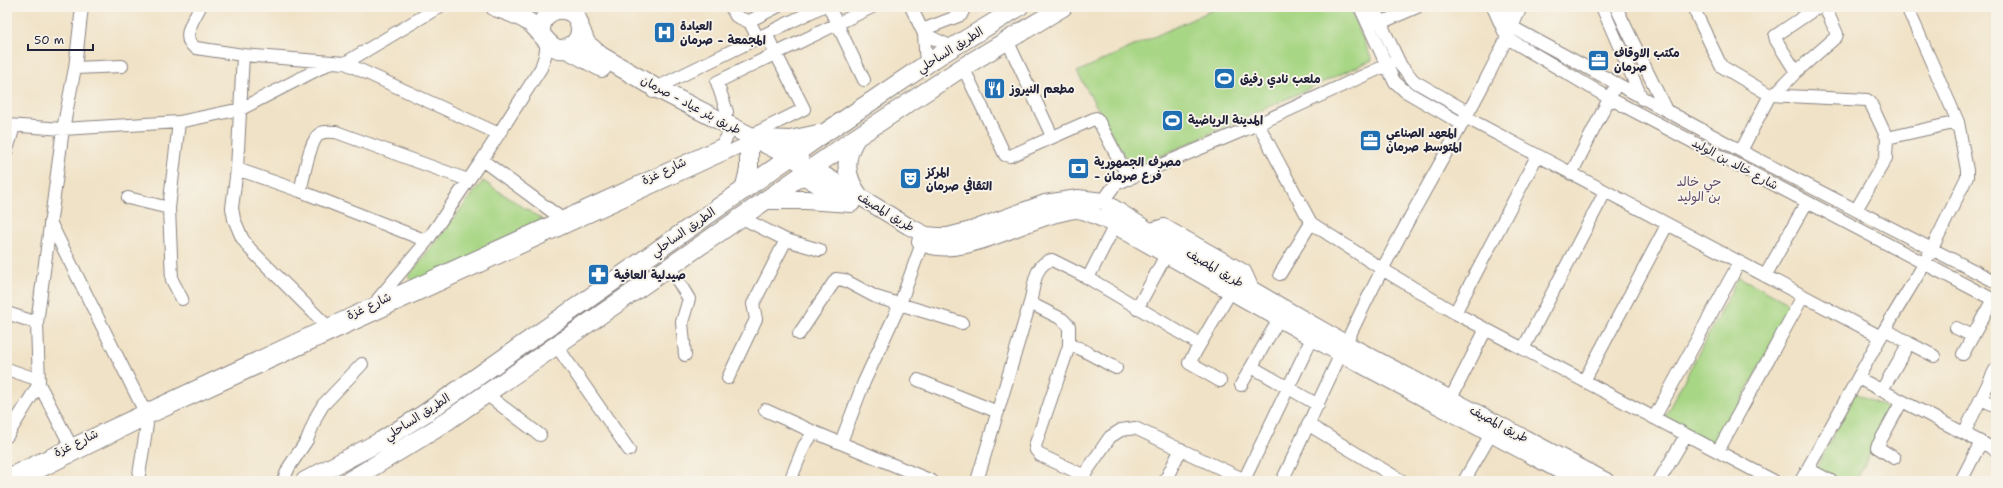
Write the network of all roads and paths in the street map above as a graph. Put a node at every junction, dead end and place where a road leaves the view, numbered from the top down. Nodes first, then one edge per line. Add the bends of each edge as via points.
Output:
1 (82, 7) edge
2 (200, 7) edge
3 (439, 7) edge
4 (495, 7) edge
5 (513, 7) edge
6 (731, 7) edge
7 (777, 7) edge
8 (821, 7) edge
9 (830, 7) edge
10 (872, 7) edge
11 (911, 7) edge
12 (961, 7) edge
13 (1019, 7) edge
14 (1063, 7) edge
15 (1360, 7) edge
16 (1373, 7) edge
17 (1417, 7) edge
18 (1493, 7) edge
19 (1503, 7) edge
20 (1521, 7) edge
21 (1602, 7) edge
22 (1616, 7) edge
23 (1692, 7) edge
24 (1818, 7) edge
25 (1824, 7) edge
26 (1907, 7) edge
27 (556, 10) edge
28 (580, 20) edge
29 (749, 22) junction
30 (1380, 23) junction
31 (838, 24) junction
32 (923, 32) junction
33 (1509, 33) junction
34 (762, 36) junction
35 (1007, 40) junction
36 (554, 43) junction
37 (952, 47) junction
38 (776, 54) junction
39 (243, 55) junction
40 (1398, 60) junction
41 (332, 62) junction
42 (345, 63) junction
43 (926, 64) junction
44 (1387, 65) junction
45 (122, 66) dead end
46 (962, 67) junction
47 (75, 68) junction
48 (1796, 72) junction
49 (1649, 76) junction
50 (864, 80) dead end
51 (1636, 82) junction
52 (1617, 85) junction
53 (654, 92) junction
54 (1772, 95) junction
55 (1609, 98) junction
56 (1642, 99) junction
57 (241, 109) junction
58 (1666, 110) junction
59 (727, 112) dead end
60 (1465, 118) junction
61 (179, 122) junction
62 (1958, 122) junction
63 (1258, 124) junction
64 (11, 126) edge
65 (63, 129) junction
66 (826, 132) junction
67 (499, 134) junction
68 (728, 134) junction
69 (1052, 136) junction
70 (857, 137) junction
71 (1887, 138) junction
72 (748, 142) junction
73 (7, 150) edge
74 (1741, 151) junction
75 (1537, 156) junction
76 (482, 160) junction
77 (787, 160) junction
78 (237, 170) junction
79 (807, 172) junction
80 (1571, 174) junction
81 (1129, 179) junction
82 (468, 180) junction
83 (744, 190) junction
84 (300, 191) junction
85 (1605, 192) junction
86 (128, 198) dead end
87 (765, 200) junction
88 (855, 200) junction
89 (1103, 201) junction
90 (1807, 202) junction
91 (170, 208) junction
92 (1856, 210) junction
93 (740, 217) junction
94 (561, 218) junction
95 (50, 222) junction
96 (1311, 223) junction
97 (1114, 225) junction
98 (1667, 225) junction
99 (786, 240) junction
100 (427, 241) junction
101 (922, 243) junction
102 (1931, 249) junction
103 (820, 250) dead end
104 (1166, 255) junction
105 (1739, 263) junction
106 (1924, 263) junction
107 (669, 266) junction
108 (1382, 269) junction
109 (1280, 274) dead end
110 (1765, 276) junction
111 (1088, 278) junction
112 (1996, 282) edge
113 (1231, 292) junction
114 (1803, 296) junction
115 (182, 298) dead end
116 (1994, 300) edge
117 (375, 303) junction
118 (1030, 303) junction
119 (900, 304) junction
120 (1137, 309) junction
121 (7, 313) edge
122 (1455, 313) junction
123 (374, 315) junction
124 (1279, 319) junction
125 (37, 322) junction
126 (962, 323) dead end
127 (327, 326) junction
128 (1956, 328) dead end
129 (1486, 329) junction
130 (1883, 333) junction
131 (799, 334) dead end
132 (1973, 336) junction
133 (1312, 338) junction
134 (1909, 343) junction
135 (1199, 344) junction
136 (556, 345) junction
137 (1069, 346) junction
138 (1343, 348) junction
139 (1523, 349) junction
140 (1963, 354) dead end
141 (685, 355) dead end
142 (1934, 356) dead end
143 (362, 364) dead end
144 (1252, 367) junction
145 (1116, 368) dead end
146 (7, 369) edge
147 (1995, 370) dead end
148 (728, 378) dead end
149 (1858, 378) junction
150 (918, 380) dead end
151 (1220, 381) dead end
152 (1584, 381) junction
153 (39, 382) junction
154 (1241, 385) dead end
155 (1289, 388) junction
156 (1882, 390) junction
157 (486, 394) junction
158 (1451, 398) junction
159 (1981, 399) junction
160 (1902, 401) junction
161 (1318, 405) junction
162 (1996, 406) edge
163 (765, 410) dead end
164 (998, 412) junction
165 (146, 414) junction
166 (1654, 418) junction
167 (1308, 425) junction
168 (814, 432) junction
169 (1964, 433) junction
170 (1491, 434) junction
171 (540, 435) dead end
172 (1686, 435) junction
173 (7, 436) edge
174 (841, 442) junction
175 (1981, 442) junction
176 (71, 446) junction
177 (1181, 449) junction
178 (629, 450) dead end
179 (1996, 450) edge
180 (1718, 451) junction
181 (1894, 458) dead end
182 (1808, 469) junction
183 (7, 475) edge
184 (1081, 478) edge
185 (1246, 480) edge
186 (21, 481) edge
187 (138, 481) edge
188 (283, 481) edge
189 (305, 481) edge
190 (349, 481) edge
191 (790, 481) edge
192 (932, 481) edge
193 (977, 481) edge
194 (1165, 481) edge
195 (1282, 481) edge
196 (1402, 481) edge
197 (1464, 481) edge
198 (1579, 481) edge
199 (1606, 481) edge
200 (1659, 481) edge
201 (1774, 481) edge
202 (1801, 481) edge
203 (1831, 481) edge
204 (1961, 481) edge

1 - 47 street
2 - 39 street via 188,32 192,46
3 - 42 street
4 - 36 highway, طريق بئر عياد - صرمان via 528,21
5 - 27 highway via 531,14
6 - 29 street via 736,16
7 - 29 street
8 - 34 street
9 - 31 street
10 - 31 street
11 - 32 street
12 - 32 street via 961,15
13 - 37 highway, الطريق الساحلي
14 - 35 highway, الطريق الساحلي
15 - 44 street
16 - 30 street
17 - 30 street
18 - 33 street
19 - 33 street
20 - 33 street
21 - 51 street
22 - 49 street
23 - 54 street via 1721,66
24 - 48 street via 1775,36
25 - 48 street via 1837,34 1836,37
26 - 62 street
27 - 28 highway via 572,13
27 - 36 highway via 542,22
28 - 36 highway via 577,40
28 - 53 highway, طريق بئر عياد - صرمان via 586,43 595,53
29 - 34 street
30 - 40 street
31 - 38 street
31 - 50 street
32 - 37 street
32 - 43 street
33 - 52 street, شارع خالد بن الوليد
33 - 55 street, شارع خالد بن الوليد
33 - 60 street
34 - 38 street
34 - 53 street
35 - 46 highway, الطريق الساحلي
35 - 69 street
36 - 53 highway, طريق بئر عياد - صرمان
36 - 67 street
37 - 43 highway, الطريق الساحلي
38 - 59 street via 717,82
38 - 72 street, شارع غزة via 804,108
39 - 41 street
39 - 57 street
40 - 44 street
40 - 60 street via 1414,81
41 - 42 street
41 - 57 street
42 - 67 street
43 - 66 highway, الطريق الساحلي
44 - 60 street via 1394,81 1405,91
44 - 63 street
45 - 47 street
46 - 69 street via 1005,155 1010,156
46 - 70 highway, الطريق الساحلي
47 - 65 street
48 - 54 street
49 - 51 street
49 - 58 street
51 - 56 street
52 - 55 street
52 - 56 street, شارع خالد بن الوليد
53 - 68 highway, طريق بئر عياد - صرمان
53 - 72 highway, طريق بئر عياد - صرمان
54 - 71 street via 1868,101
54 - 74 street
55 - 80 street
55 - 90 street, شارع خالد بن الوليد
56 - 58 street, شارع خالد بن الوليد
57 - 61 street
57 - 78 street
58 - 74 street, شارع خالد بن الوليد
60 - 75 street
60 - 108 street
61 - 65 street
61 - 91 street
62 - 71 street
62 - 102 street via 1967,173
63 - 81 street
63 - 96 street
64 - 65 street
64 - 73 street
65 - 95 street
66 - 72 highway via 790,140
66 - 77 highway, الطريق الساحلي
67 - 76 street
68 - 72 highway, طريق بئر عياد - صرمان
68 - 94 street, شارع غزة via 723,144
69 - 81 street via 1097,119
70 - 79 highway, الطريق الساحلي
70 - 88 highway via 850,148 847,167
71 - 92 street via 1886,161
72 - 77 highway, طريق بئر عياد - صرمان
72 - 83 highway via 749,170
72 - 123 street, شارع غزة
74 - 92 street, شارع خالد بن الوليد
75 - 80 street
75 - 122 street
76 - 82 street
76 - 94 street
77 - 79 highway, طريق بئر عياد - صرمان
77 - 83 highway, الطريق الساحلي
78 - 84 street
78 - 127 street via 232,208 242,238 258,258
79 - 87 highway, الطريق الساحلي
79 - 88 main road, طريق المصيف
80 - 85 street
81 - 89 street via 1114,186
82 - 84 street via 336,132 325,132 320,133 313,142
82 - 100 street
83 - 189 highway, الطريق الساحلي via 424,414 381,441
84 - 100 street
85 - 98 street
85 - 139 street
86 - 91 street
87 - 88 highway
87 - 93 highway, الطريق الساحلي
88 - 89 main road, طريق المصيف via 926,234 938,236 971,230 1045,203 1078,198
88 - 101 main road, طريق المصيف
89 - 138 main road, طريق المصيف via 1254,291
90 - 106 street, شارع خالد بن الوليد
90 - 110 street
91 - 115 street via 172,280
92 - 102 street, شارع خالد بن الوليد
93 - 99 street
93 - 107 highway, الطريق الساحلي
94 - 117 street, شارع غزة
95 - 125 street
95 - 165 street
96 - 108 street
96 - 109 street
97 - 101 main road, طريق المصيف via 1076,210 1050,215 975,242 943,248
97 - 104 main road, طريق المصيف
97 - 111 street
98 - 105 street
98 - 152 street
99 - 103 street
99 - 148 street via 753,304 756,319
100 - 117 street
101 - 119 street
102 - 106 street
102 - 112 street, شارع خالد بن الوليد
104 - 113 main road, طريق المصيف
104 - 120 street
105 - 110 street
105 - 166 street
106 - 116 street, شارع خالد بن الوليد
106 - 130 street
107 - 136 highway, الطريق الساحلي
107 - 141 street via 689,299 682,322
108 - 122 street
108 - 138 street
110 - 114 street
111 - 118 street via 1052,260 1047,261 1037,274
111 - 120 street
113 - 124 main road, طريق المصيف
113 - 135 street
114 - 130 street
114 - 180 street
116 - 132 street
117 - 123 street
117 - 127 street, شارع غزة
118 - 137 street via 1067,323
118 - 164 street
119 - 126 street
119 - 131 street via 876,297 844,280 836,279
119 - 174 street via 864,382
120 - 135 street
121 - 125 street
122 - 129 street
123 - 165 street, شارع غزة
124 - 133 main road, طريق المصيف
124 - 144 street
125 - 153 street
127 - 165 street, شارع غزة
128 - 132 street
129 - 139 street
129 - 158 street
130 - 134 street
130 - 149 street
132 - 140 street
133 - 138 main road, طريق المصيف
133 - 155 street
134 - 142 street
134 - 156 street
135 - 151 street via 1189,363
136 - 157 highway, الطريق الساحلي
136 - 178 street
137 - 145 street via 1079,348
137 - 184 street via 1036,450 1040,455
138 - 158 main road, طريق المصيف
138 - 161 street
138 - 170 main road, طريق المصيف
139 - 152 street
143 - 188 street via 323,405 307,440
144 - 154 street
144 - 155 street
146 - 153 street
147 - 159 street
149 - 156 street
149 - 182 street
150 - 164 street
152 - 166 street
153 - 173 street
153 - 176 street
155 - 161 street
155 - 185 street
156 - 160 street
157 - 171 street
157 - 190 highway, الطريق الساحلي via 434,430
158 - 199 main road, طريق المصيف
159 - 162 street
159 - 169 street
160 - 169 street
160 - 181 street via 1877,447
161 - 167 street
163 - 168 street
164 - 193 street
165 - 176 street, شارع غزة
165 - 186 street, شارع غزة
165 - 187 street
166 - 172 street
167 - 195 street
167 - 196 street
168 - 174 street
168 - 191 street via 804,446
169 - 175 street
170 - 197 street
170 - 198 main road, طريق المصيف
172 - 180 street
172 - 200 street
174 - 192 street
175 - 179 street
175 - 204 street
176 - 183 street, شارع غزة
177 - 184 street via 1142,430 1121,430 1110,437
177 - 185 street
177 - 194 street
180 - 201 street
182 - 202 street
182 - 203 street

